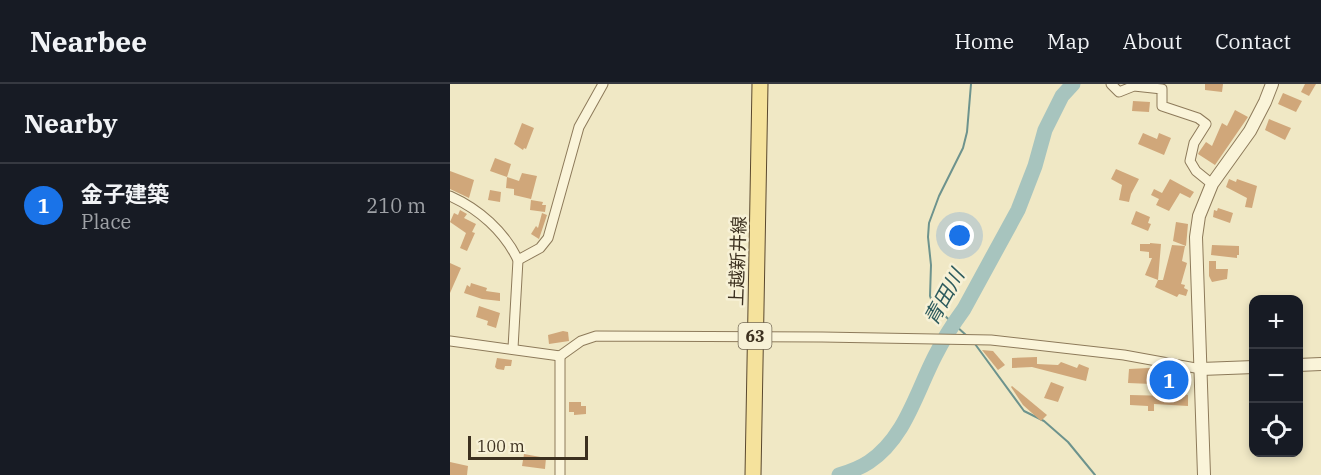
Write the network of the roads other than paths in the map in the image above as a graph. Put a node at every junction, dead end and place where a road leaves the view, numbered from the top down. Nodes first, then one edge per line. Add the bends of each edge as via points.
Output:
1 (603, 84) edge
2 (760, 84) edge
3 (770, 84) edge
4 (1111, 84) edge
5 (1272, 84) edge
6 (1212, 184) junction
7 (450, 196) edge
8 (518, 260) junction
9 (760, 337) junction
10 (450, 341) edge
11 (513, 348) junction
12 (560, 357) junction
13 (1321, 364) edge
14 (1303, 365) edge
15 (1249, 367) edge
16 (1201, 369) junction
17 (757, 473) edge
18 (560, 475) edge
19 (1204, 475) edge

1 - 8 street via 574,141 548,238 540,248
2 - 9 main road, 上越新井線 / 63
3 - 9 main road, 上越新井線 / 63
4 - 6 street via 1119,92 1134,86 1162,89 1162,106 1206,124 1194,143 1190,161
5 - 6 street via 1250,131
6 - 16 street via 1199,216 1197,237
7 - 8 street via 491,223
8 - 11 street
9 - 12 street via 596,336 581,341
9 - 16 street via 991,340
9 - 17 main road, 上越新井線 / 63
10 - 11 street
11 - 12 street
12 - 18 street
13 - 14 street
15 - 16 street
16 - 19 street

